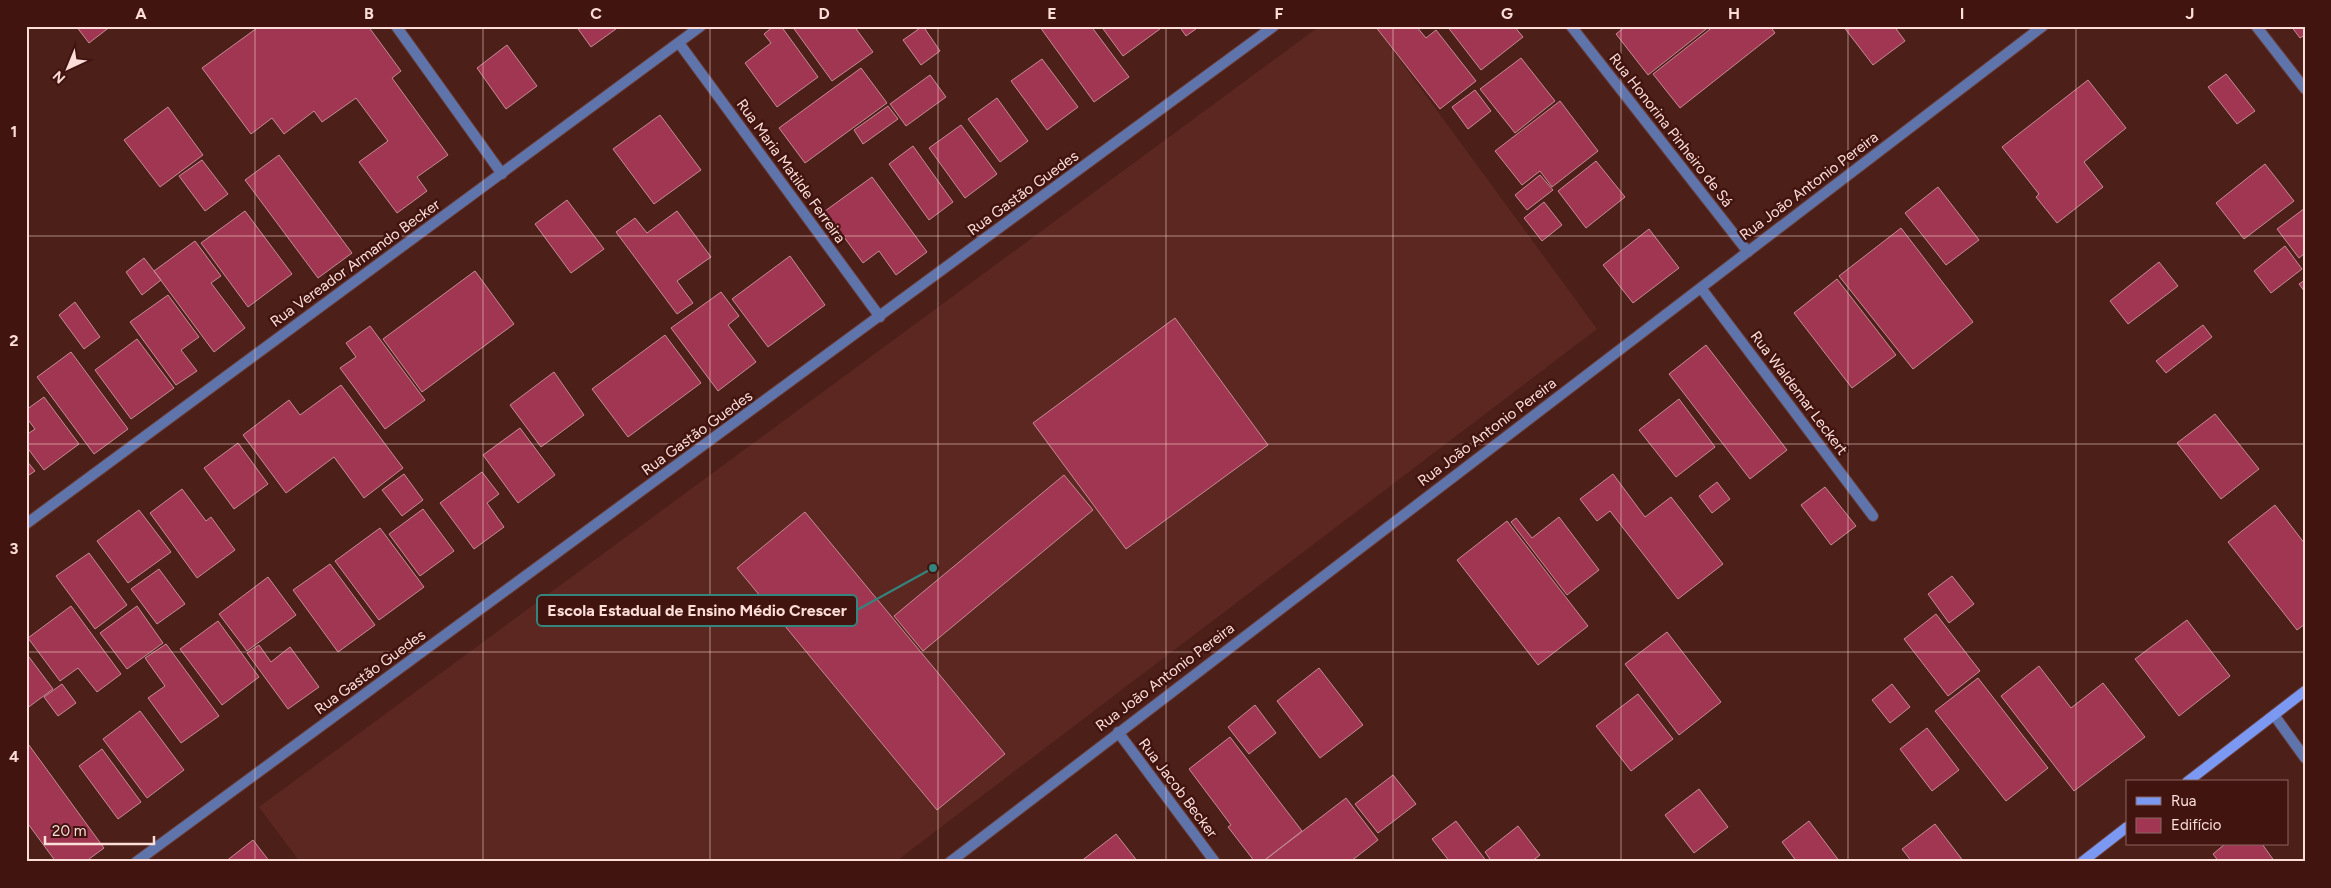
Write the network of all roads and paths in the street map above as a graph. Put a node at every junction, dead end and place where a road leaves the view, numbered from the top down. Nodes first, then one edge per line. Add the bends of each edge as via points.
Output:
1 (396, 26) edge
2 (701, 26) edge
3 (1274, 26) edge
4 (1571, 26) edge
5 (2043, 26) edge
6 (2256, 26) edge
7 (679, 43) junction
8 (2305, 89) edge
9 (502, 174) junction
10 (1748, 252) junction
11 (1701, 288) junction
12 (880, 317) junction
13 (1873, 516) dead end
14 (26, 524) edge
15 (2305, 691) edge
16 (2274, 715) junction
17 (1118, 732) junction
18 (2305, 758) edge
19 (2190, 780) edge
20 (2126, 828) edge
21 (137, 862) edge
22 (950, 862) edge
23 (1215, 862) edge
24 (2082, 862) edge

1 - 9 street
2 - 7 street, Rua Vereador Armando Becker
3 - 12 street, Rua Gastão Guedes
4 - 10 street, Rua Honorina Pinheiro de Sá
5 - 10 street, Rua João Antonio Pereira
6 - 8 street
7 - 9 street, Rua Vereador Armando Becker
7 - 12 street, Rua Maria Matilde Ferreira
9 - 14 street, Rua Vereador Armando Becker
10 - 11 street, Rua João Antonio Pereira
11 - 13 street, Rua Waldemar Leckert
11 - 17 street, Rua João Antonio Pereira
12 - 21 street, Rua Gastão Guedes
15 - 16 street
16 - 18 street
16 - 19 street
17 - 22 street, Rua João Antonio Pereira
17 - 23 street, Rua Jacob Becker
20 - 24 street

